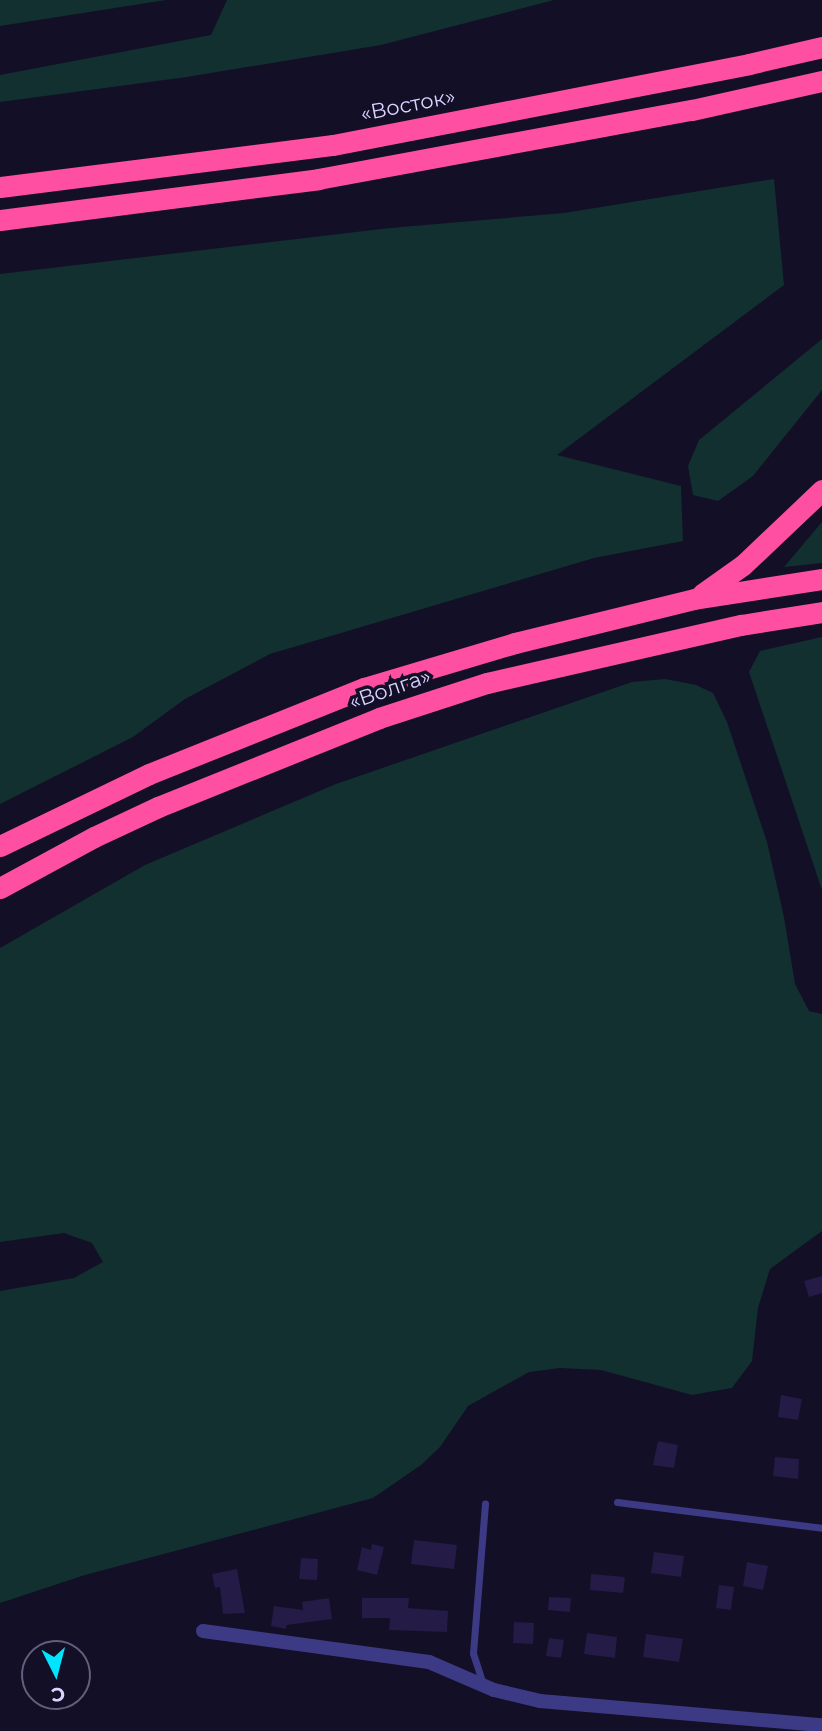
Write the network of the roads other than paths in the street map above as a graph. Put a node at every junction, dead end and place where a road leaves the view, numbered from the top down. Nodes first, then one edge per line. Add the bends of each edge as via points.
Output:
1 (822, 47) edge
2 (822, 81) edge
3 (0, 187) edge
4 (0, 220) edge
5 (822, 490) edge
6 (822, 579) edge
7 (694, 599) junction
8 (822, 612) edge
9 (0, 846) edge
10 (0, 888) edge
11 (485, 1503) dead end
12 (617, 1503) dead end
13 (822, 1528) edge
14 (202, 1631) dead end
15 (494, 1690) junction
16 (822, 1725) edge

1 - 3 highway, «Восток» via 333,145
2 - 4 highway via 692,110 318,179
5 - 7 highway via 743,565
6 - 7 highway, «Волга»
7 - 9 highway, «Волга» via 364,688 149,774
8 - 10 highway, «Волга» via 741,625 499,680 379,718 158,807
11 - 15 lane via 473,1653 480,1680
12 - 13 lane
14 - 15 street via 429,1662
15 - 16 street via 540,1701

